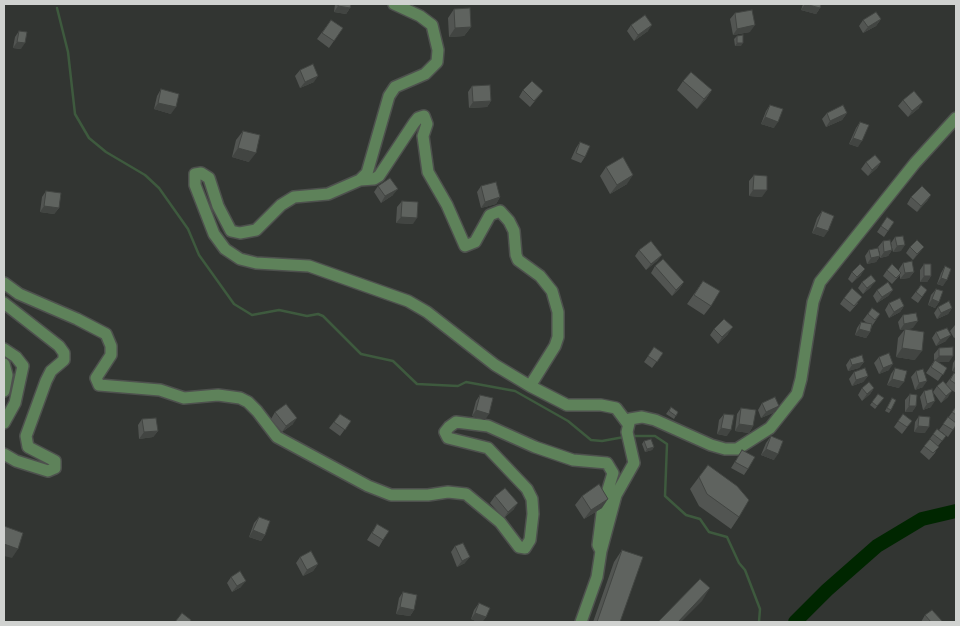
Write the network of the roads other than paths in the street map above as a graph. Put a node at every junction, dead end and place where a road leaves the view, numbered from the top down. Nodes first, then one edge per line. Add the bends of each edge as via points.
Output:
1 (394, 4) edge
2 (956, 118) edge
3 (360, 180) junction
4 (4, 284) edge
5 (4, 303) edge
6 (4, 349) edge
7 (4, 364) edge
8 (530, 386) junction
9 (4, 391) edge
10 (4, 423) edge
11 (628, 432) junction
12 (4, 454) edge
13 (601, 551) junction
14 (581, 622) edge

1 - 3 street via 432,25 438,50 437,62 425,74 395,87 389,96 368,173
2 - 11 street via 915,163 820,282 813,302 797,394 770,428 737,449 712,445 642,417 630,419
3 - 8 street via 379,176 418,118 426,119 428,124 424,136 428,172 465,246 475,242 490,215 500,211 514,232 518,260 540,276 552,291 558,312 558,337
3 - 8 street via 328,194 294,197 256,230 240,233 231,231 209,178 201,173 195,174 194,178 214,234 225,249 240,259 310,266 408,301 495,365
4 - 13 street via 106,334 111,355 96,378 98,385 160,390 184,398 218,395 240,398 257,411 277,437 368,486 390,495 466,494 500,522 519,547 525,548 530,540 533,514 532,499 527,489 488,448 448,438 445,432 449,427 456,422 488,426 573,460 607,463 613,472 603,506 598,546
5 - 12 street via 59,346 64,360 51,371 46,381 26,436 28,447 56,461 56,468 48,470
6 - 10 street via 23,366 15,403
7 - 9 street via 7,375
8 - 11 street via 567,405 616,408
11 - 13 street via 634,463 616,495
13 - 14 street via 597,577

